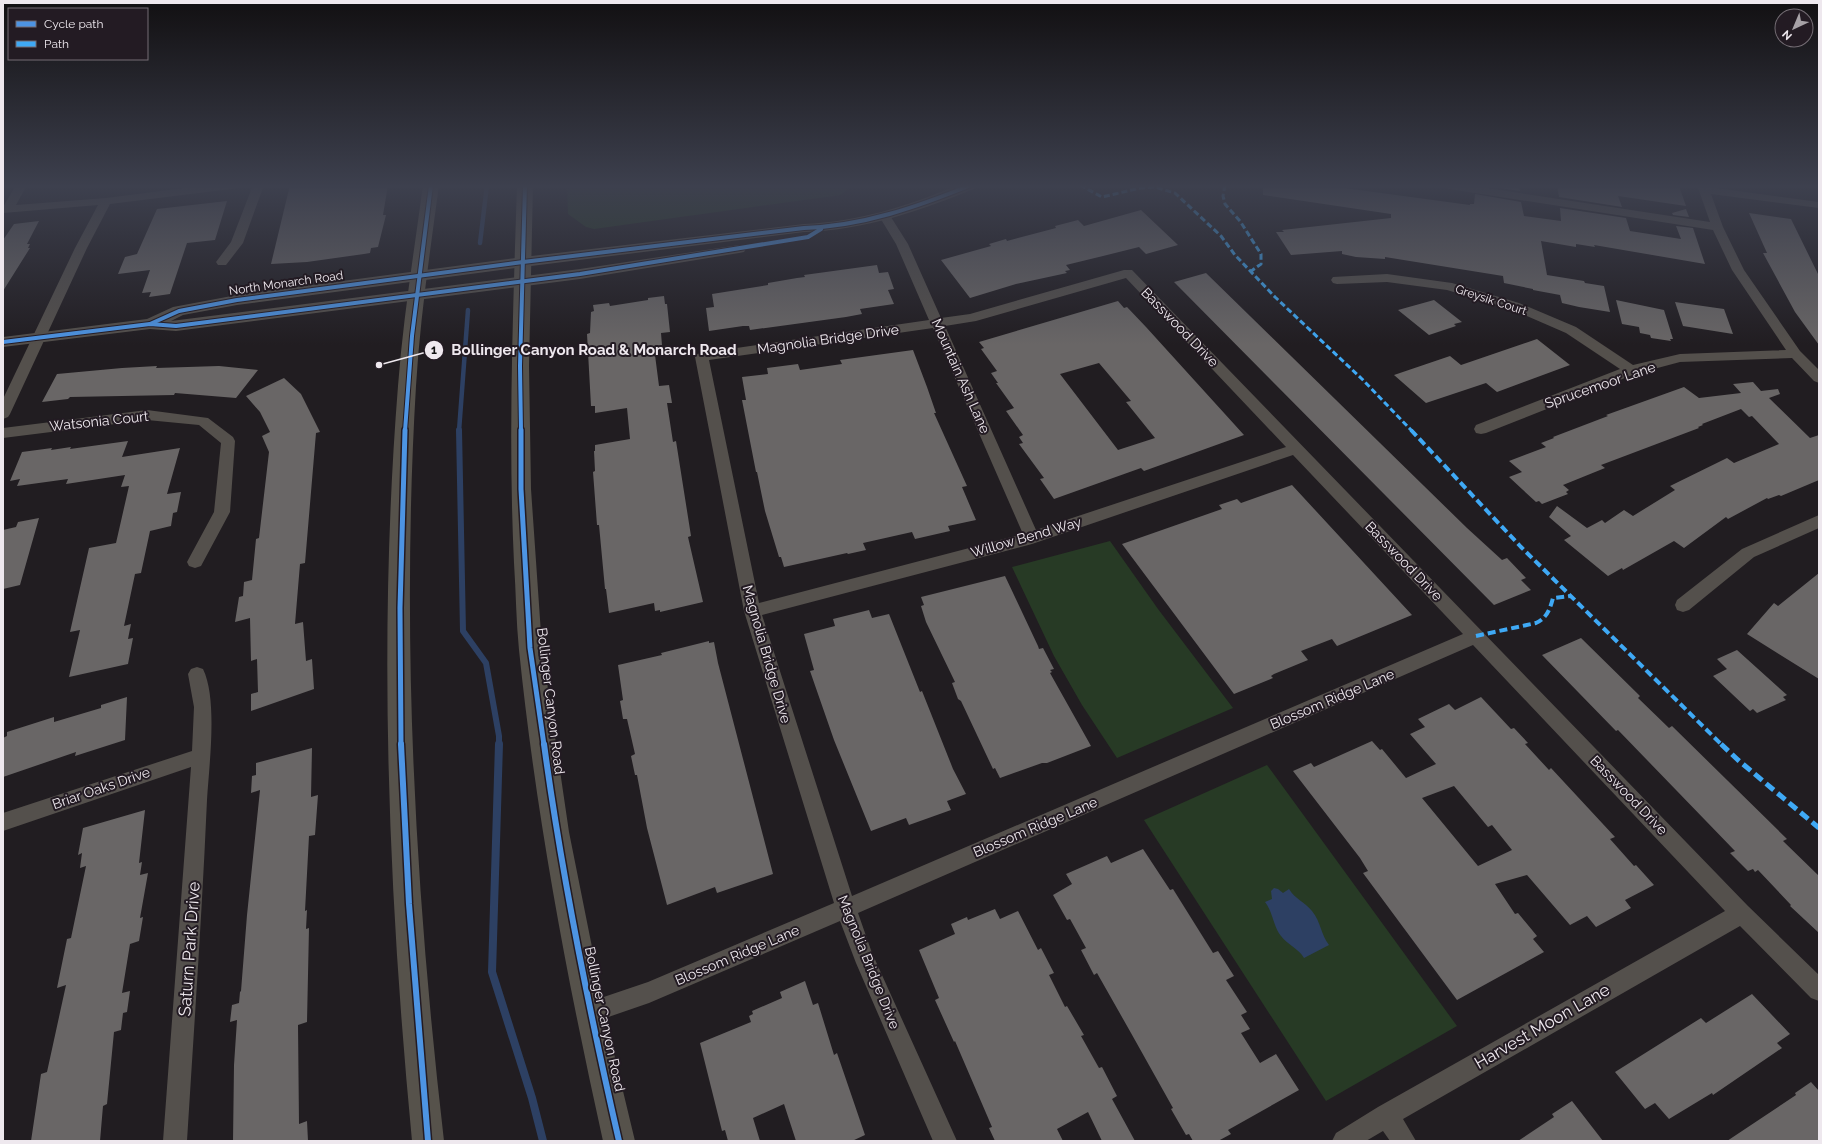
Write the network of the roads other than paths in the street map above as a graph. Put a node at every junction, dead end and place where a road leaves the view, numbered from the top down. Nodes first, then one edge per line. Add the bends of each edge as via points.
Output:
1 (86, 238) edge
2 (239, 238) edge
3 (424, 238) edge
4 (523, 238) edge
5 (800, 238) edge
6 (899, 238) edge
7 (1723, 238) edge
8 (222, 262) dead end
9 (523, 271) junction
10 (1337, 280) dead end
11 (418, 284) junction
12 (937, 323) junction
13 (39, 337) junction
14 (3, 342) edge
15 (1795, 354) junction
16 (1631, 370) junction
17 (1819, 378) edge
18 (3, 414) edge
19 (1481, 429) dead end
20 (3, 433) edge
21 (1296, 448) junction
22 (1819, 521) edge
23 (1032, 538) junction
24 (195, 562) dead end
25 (1683, 605) dead end
26 (752, 611) junction
27 (1476, 636) junction
28 (197, 674) dead end
29 (200, 756) junction
30 (3, 822) edge
31 (847, 908) junction
32 (1741, 913) junction
33 (1819, 990) edge
34 (591, 1012) junction
35 (1386, 1115) junction
36 (175, 1141) edge
37 (428, 1141) edge
38 (619, 1141) edge
39 (945, 1141) edge
40 (1344, 1141) edge
41 (1404, 1141) edge

1 - 13 street
2 - 8 street
3 - 11 main road
4 - 9 main road, Bollinger Canyon Road
5 - 9 street, North Monarch Road via 725,252
6 - 12 street, Mountain Ash Lane
7 - 15 street via 1738,270
9 - 11 street, North Monarch Road
9 - 34 main road, Bollinger Canyon Road via 520,366 521,489 530,648 556,832
10 - 16 street, Greysik Court via 1387,278 1448,286 1515,306 1571,330
11 - 13 street, North Monarch Road via 176,326 150,324
11 - 37 main road via 408,384 400,518 400,682 406,878
12 - 21 street, Basswood Drive via 971,318 1128,273
12 - 23 street, Mountain Ash Lane
12 - 26 street, Magnolia Bridge Drive via 702,357
13 - 14 street, North Monarch Road
13 - 18 street
15 - 16 street, Sprucemoor Lane via 1680,358
15 - 17 street
16 - 19 street, Sprucemoor Lane
20 - 24 street, Watsonia Court via 147,415 203,421 228,441 222,512
21 - 23 street, Willow Bend Way
21 - 27 street, Basswood Drive
22 - 25 street via 1748,553
23 - 26 street, Willow Bend Way
26 - 31 street, Magnolia Bridge Drive
27 - 31 street, Blossom Ridge Lane
27 - 32 street, Basswood Drive
28 - 29 street, Saturn Park Drive via 203,706
29 - 30 street, Briar Oaks Drive
29 - 36 street, Saturn Park Drive
31 - 34 street, Blossom Ridge Lane via 649,992
31 - 39 street, Magnolia Bridge Drive via 863,956
32 - 33 street, Basswood Drive
32 - 35 street, Harvest Moon Lane
34 - 38 main road, Bollinger Canyon Road
35 - 40 street, Harvest Moon Lane
35 - 41 street

